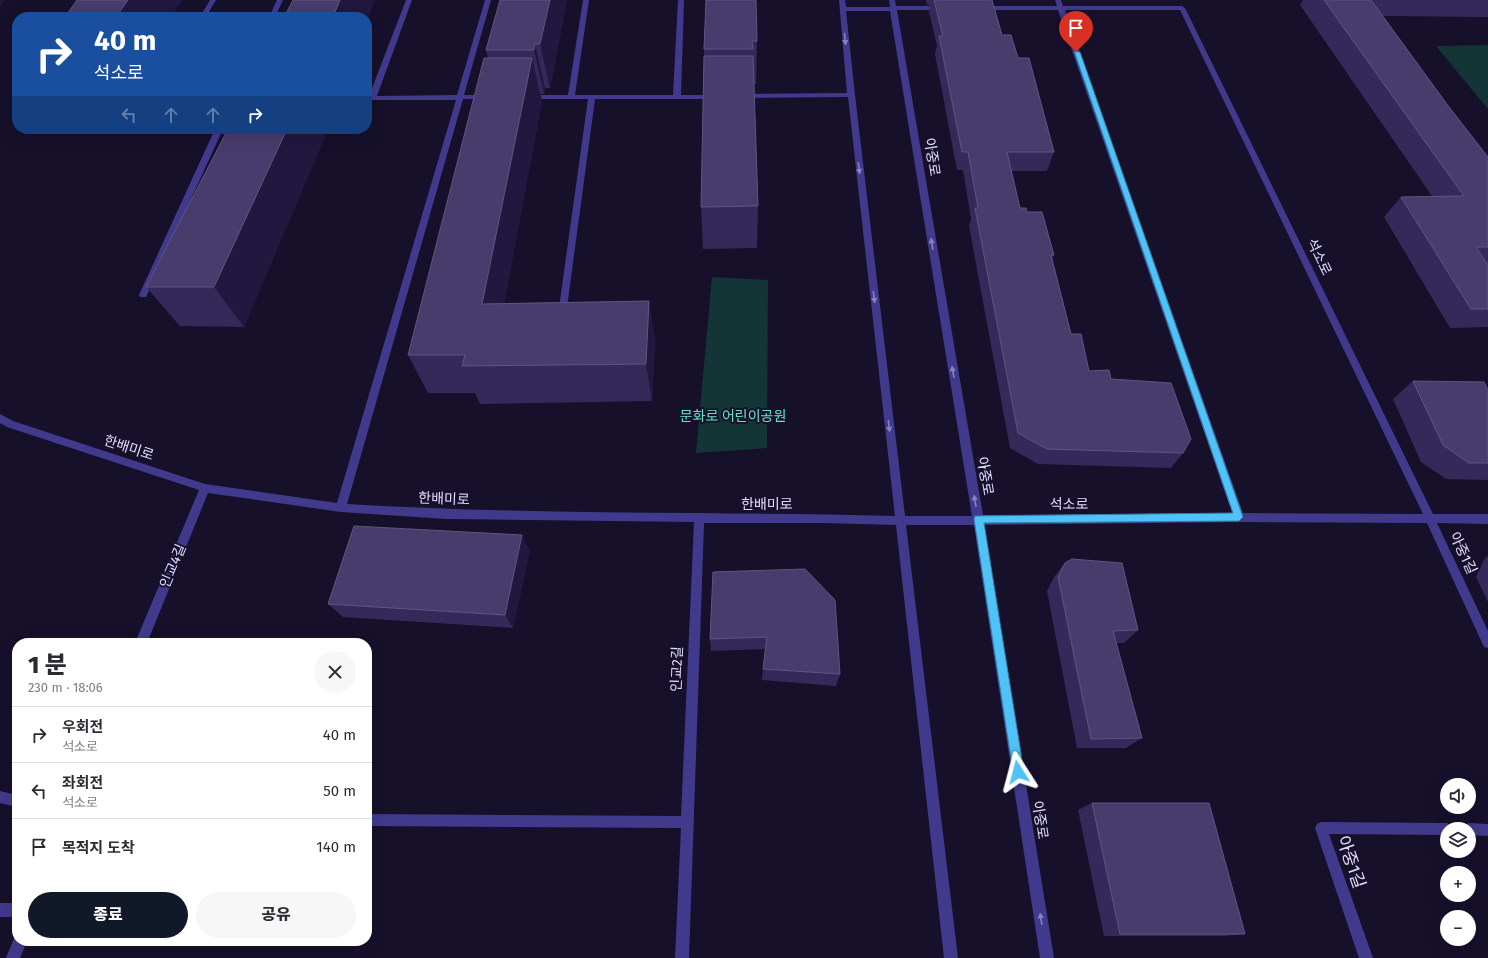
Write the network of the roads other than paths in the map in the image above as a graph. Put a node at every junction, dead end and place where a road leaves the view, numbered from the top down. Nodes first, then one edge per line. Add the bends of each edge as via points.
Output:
1 (212, 0) edge
2 (280, 0) edge
3 (409, 0) edge
4 (488, 0) edge
5 (586, 0) edge
6 (681, 0) edge
7 (892, 4) edge
8 (1060, 4) edge
9 (842, 5) edge
10 (951, 8) edge
11 (975, 8) edge
12 (206, 12) edge
13 (274, 12) edge
14 (372, 93) edge
15 (851, 95) junction
16 (499, 97) edge
17 (523, 97) edge
18 (571, 97) junction
19 (592, 97) junction
20 (677, 97) junction
21 (372, 98) edge
22 (459, 98) junction
23 (217, 134) edge
24 (143, 295) dead end
25 (562, 316) edge
26 (0, 418) edge
27 (205, 488) junction
28 (341, 508) junction
29 (1239, 517) junction
30 (699, 518) junction
31 (1430, 518) junction
32 (978, 519) junction
33 (1488, 519) edge
34 (900, 521) junction
35 (143, 638) edge
36 (1488, 643) edge
37 (0, 797) edge
38 (12, 800) edge
39 (372, 820) edge
40 (686, 822) junction
41 (1440, 829) edge
42 (1476, 830) edge
43 (1488, 830) edge
44 (0, 910) edge
45 (12, 910) edge
46 (18, 946) edge
47 (13, 958) edge
48 (682, 958) edge
49 (951, 958) edge
50 (1047, 958) edge
51 (1366, 958) edge

1 - 12 street
2 - 13 street
3 - 14 street
4 - 22 street
5 - 18 street
6 - 20 street
7 - 9 street
7 - 10 street
32 -> 7 street, 아중로
8 - 11 street
8 - 29 street
8 - 31 street, 석소로 via 1182,8
9 -> 15 street
15 - 20 street
15 -> 34 street
16 - 22 street
17 - 18 street
18 - 19 street
19 - 20 street
19 - 25 street
21 - 22 street
22 - 28 street
23 - 24 street
26 - 27 street, 한배미로 via 10,424
27 - 28 street, 한배미로
27 - 35 street, 인교4길
28 - 30 street, 한배미로 via 446,514
29 - 31 street, 석소로
29 - 32 street, 석소로
30 - 34 street, 한배미로
30 - 40 street, 인교2길
31 - 33 street, 석소로
31 - 36 street, 아중1길
32 - 34 street, 석소로
50 -> 32 street, 아중로
34 - 49 street
37 - 38 street
39 - 40 street
40 - 48 street, 인교2길
41 - 51 street, 아중1길 via 1321,828
42 - 43 street
44 - 45 street
46 - 47 street

